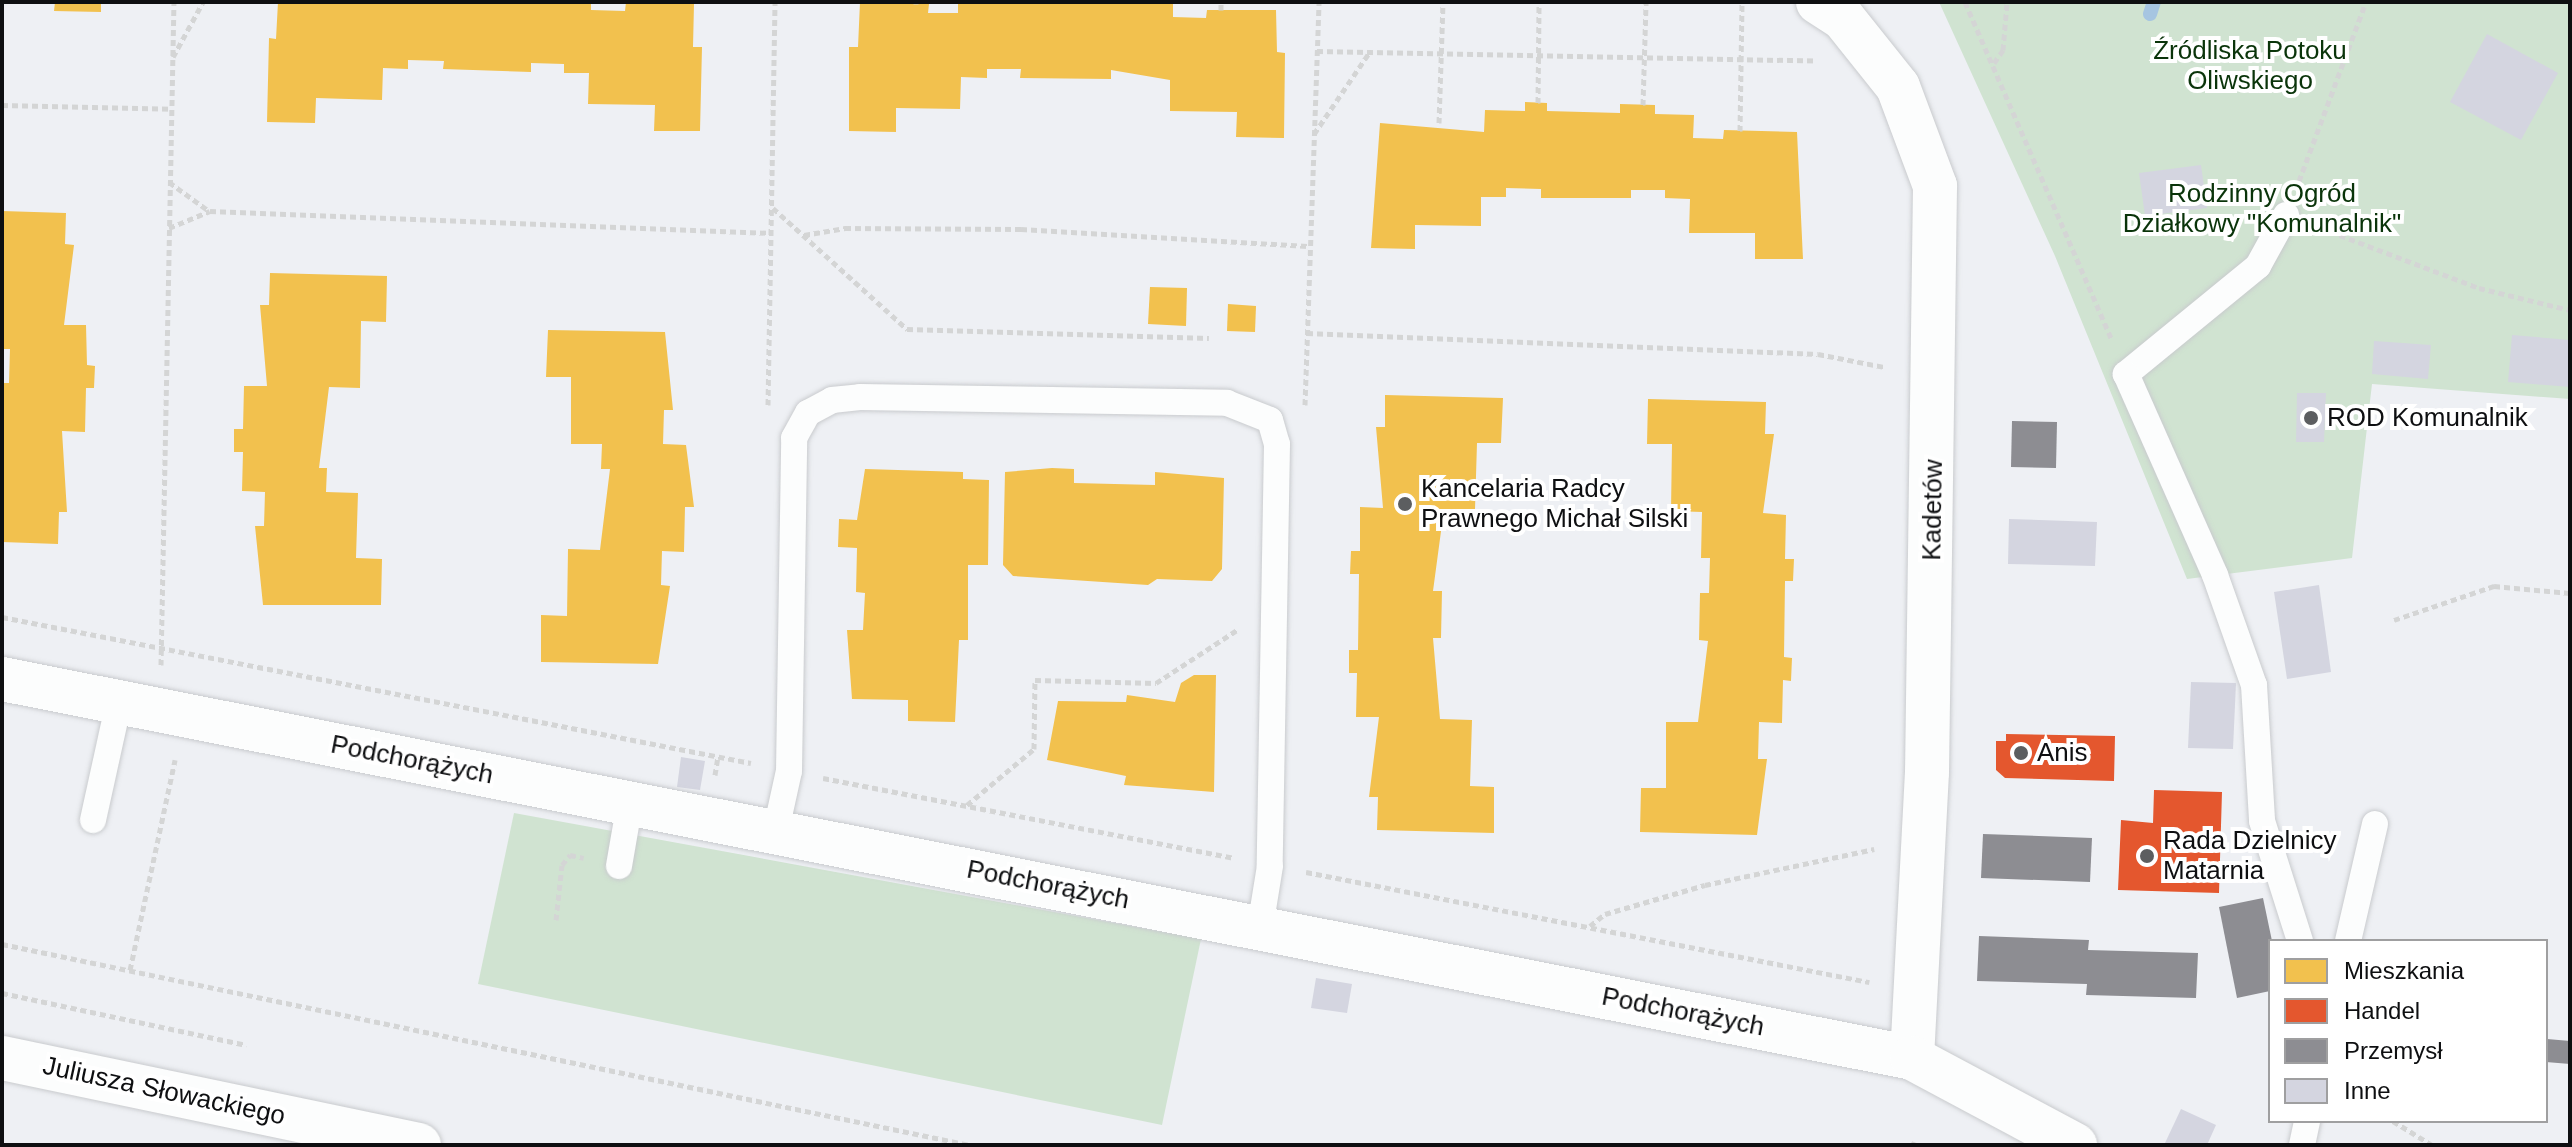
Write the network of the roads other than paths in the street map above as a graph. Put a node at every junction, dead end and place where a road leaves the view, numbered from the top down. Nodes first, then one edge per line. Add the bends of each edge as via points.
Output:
1 (1818, 2) edge
2 (2286, 215) road end
3 (2, 679) edge
4 (152, 709) junction
5 (630, 802) junction
6 (93, 820) dead end
7 (2375, 824) dead end
8 (776, 830) junction
9 (619, 866) road end
10 (1260, 928) junction
11 (2299, 939) edge
12 (2348, 939) edge
13 (2, 1058) edge
14 (1912, 1058) junction
15 (2307, 1123) edge
16 (419, 1145) edge
17 (2075, 1145) edge
18 (2302, 1145) edge

1 - 14 street, Kadetów via 1843,18 1898,87 1935,186 1934,487
2 - 11 lane via 2258,266 2126,374 2215,575 2254,685 2262,821
3 - 4 street, Podchorążych
4 - 5 street, Podchorążych
4 - 6 lane
5 - 8 street, Podchorążych
5 - 9 lane
7 - 12 lane
8 - 10 street, Podchorążych
8 - 10 lane via 789,771 794,438 808,413 832,400 1251,409 1270,420 1277,444 1270,866
10 - 14 street, Podchorążych
13 - 16 street, Juliusza Słowackiego
14 - 17 street, Podchorążych
15 - 18 lane

